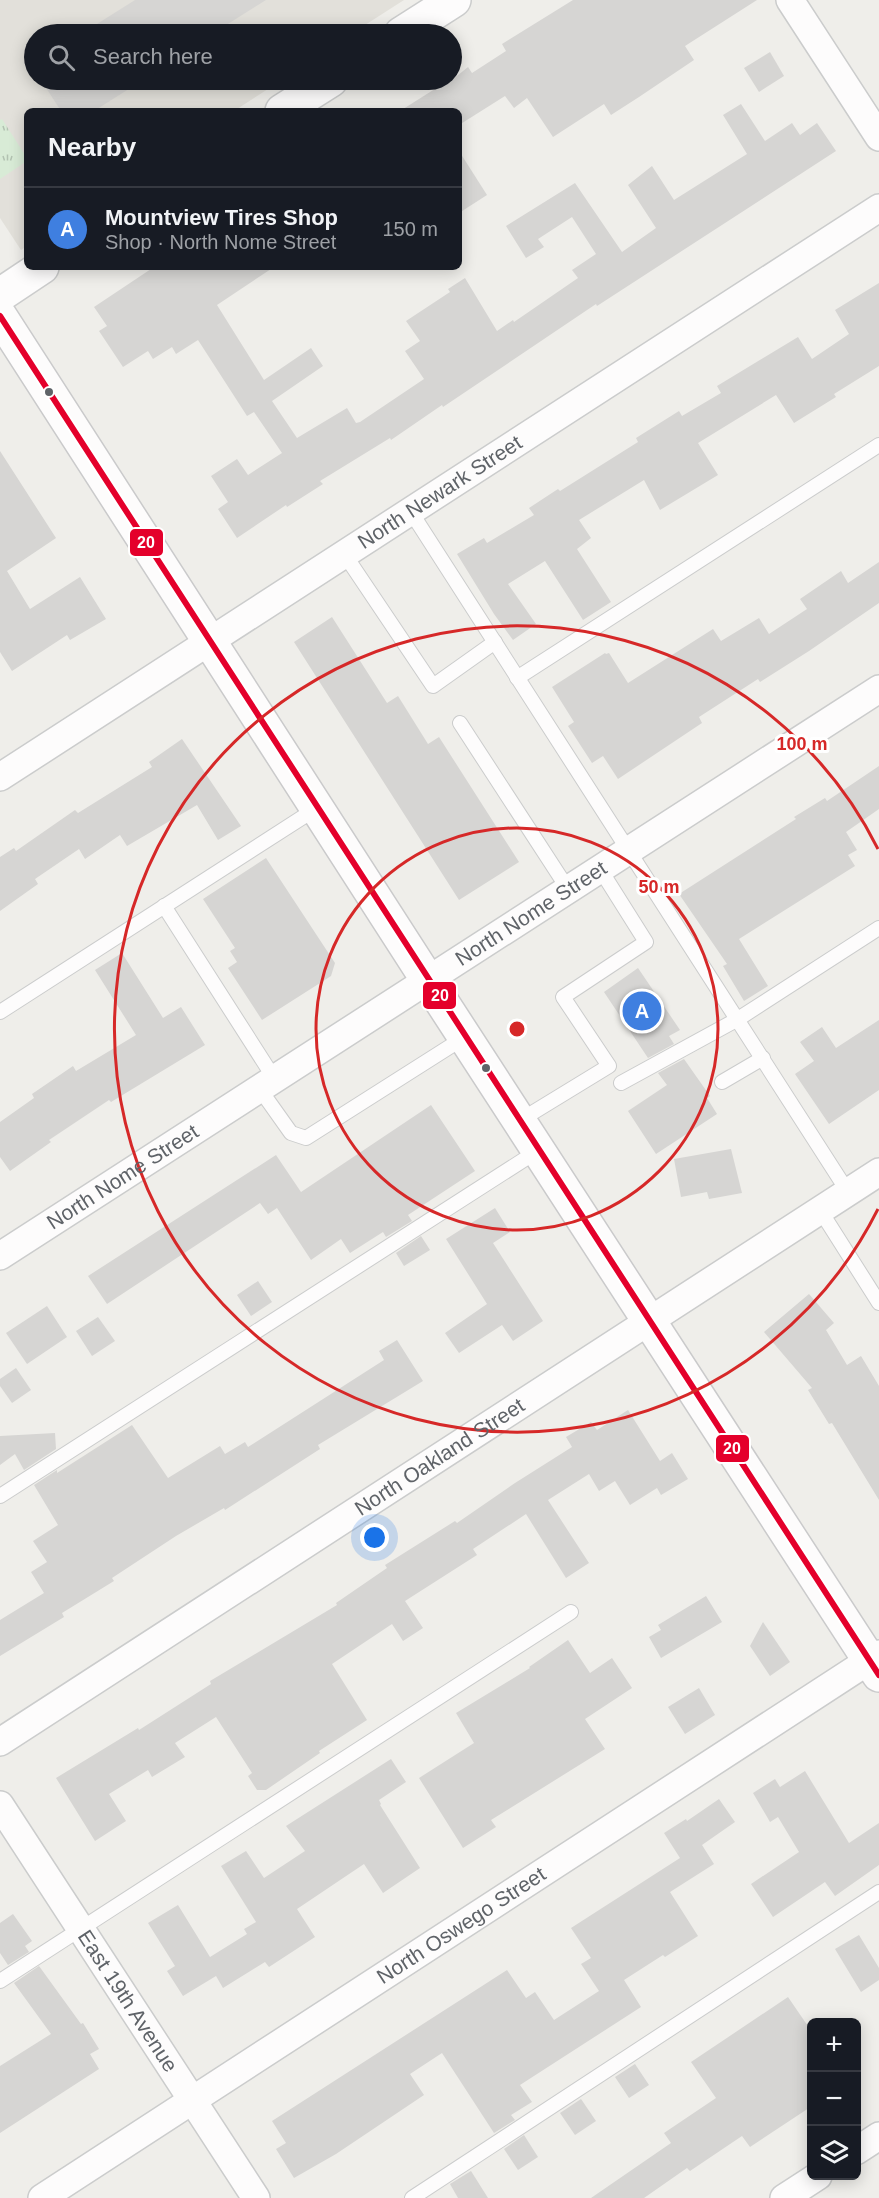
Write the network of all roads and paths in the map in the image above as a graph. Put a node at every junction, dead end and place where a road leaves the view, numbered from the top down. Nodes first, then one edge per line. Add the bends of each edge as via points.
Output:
1 (454, 0) edge
2 (790, 0) edge
3 (417, 24) edge
4 (315, 90) edge
5 (287, 108) edge
6 (879, 137) edge
7 (879, 208) edge
8 (38, 270) edge
9 (0, 295) edge
10 (0, 316) edge
11 (879, 445) edge
12 (411, 512) junction
13 (345, 555) junction
14 (211, 640) junction
15 (495, 642) junction
16 (518, 678) junction
17 (879, 689) edge
18 (460, 723) dead end
19 (0, 777) edge
20 (317, 808) junction
21 (628, 851) junction
22 (600, 869) junction
23 (568, 889) junction
24 (165, 906) junction
25 (879, 928) edge
26 (427, 979) junction
27 (0, 1012) edge
28 (738, 1019) junction
29 (465, 1037) junction
30 (763, 1058) junction
31 (722, 1082) dead end
32 (267, 1083) junction
33 (621, 1083) dead end
34 (519, 1121) junction
35 (539, 1150) junction
36 (879, 1172) edge
37 (848, 1192) junction
38 (820, 1210) junction
39 (0, 1256) edge
40 (879, 1303) edge
41 (650, 1321) junction
42 (0, 1497) edge
43 (571, 1612) dead end
44 (876, 1663) edge
45 (0, 1742) edge
46 (0, 1805) edge
47 (879, 1892) edge
48 (80, 1929) junction
49 (0, 1981) edge
50 (192, 2101) junction
51 (879, 2136) edge
52 (861, 2148) edge
53 (811, 2180) edge
54 (42, 2198) edge
55 (256, 2198) edge
56 (412, 2198) edge
57 (784, 2198) edge

1 - 3 main road
2 - 6 street
4 - 5 main road
7 - 12 street, North Newark Street
8 - 9 main road
10 - 14 main road
11 - 16 lane
12 - 13 street, North Newark Street
12 - 15 lane
13 - 14 street, North Newark Street
13 - 15 lane via 433,686
14 - 19 street, North Newark Street
14 - 20 main road
15 - 16 lane
16 - 21 lane
17 - 21 street, North Nome Street
18 - 23 lane
20 - 24 lane
20 - 26 main road
21 - 22 street, North Nome Street
21 - 28 lane
22 - 23 street, North Nome Street
22 - 34 lane via 646,942 563,997 609,1066
23 - 26 street, North Nome Street
24 - 27 lane
24 - 32 lane
25 - 28 lane
26 - 29 main road
26 - 32 street, North Nome Street
28 - 30 lane
28 - 33 lane
29 - 32 lane via 306,1138 291,1133
29 - 34 main road
30 - 31 lane
30 - 37 lane
32 - 39 street, North Nome Street
34 - 35 main road
35 - 41 main road
35 - 42 lane
36 - 37 street, North Oakland Street
37 - 38 street, North Oakland Street
38 - 40 lane
38 - 41 street, North Oakland Street
41 - 44 main road
41 - 45 street, North Oakland Street
43 - 48 lane
44 - 50 street, North Oswego Street
46 - 48 street, East 19th Avenue
47 - 56 lane
48 - 49 lane
48 - 50 street, East 19th Avenue
50 - 54 street, North Oswego Street
50 - 55 street, East 19th Avenue
51 - 52 street
53 - 57 street

